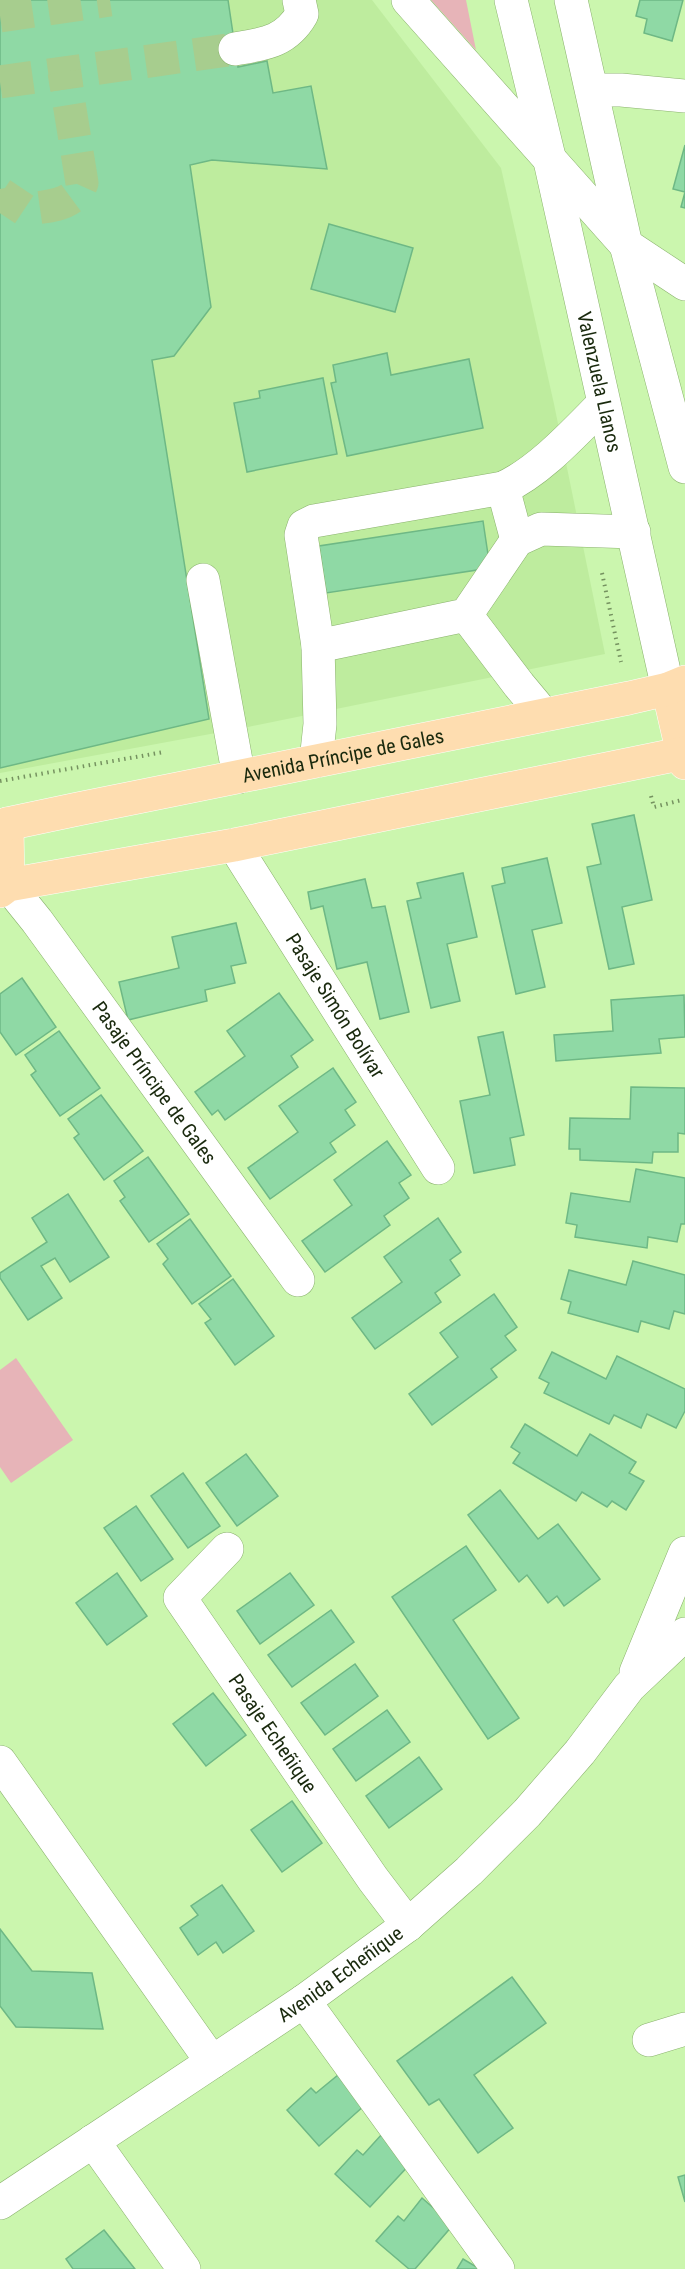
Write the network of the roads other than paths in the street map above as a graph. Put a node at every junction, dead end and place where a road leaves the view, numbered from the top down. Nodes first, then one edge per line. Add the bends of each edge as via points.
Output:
1 (299, 0) edge
2 (408, 0) edge
3 (511, 0) edge
4 (571, 0) edge
5 (235, 49) tunnel mouth
6 (592, 90) junction
7 (685, 96) edge
8 (550, 161) junction
9 (626, 245) junction
10 (672, 269) edge
11 (685, 284) edge
12 (603, 404) junction
13 (685, 467) edge
14 (503, 488) junction
15 (634, 532) junction
16 (518, 540) junction
17 (203, 580) dead end
18 (465, 615) junction
19 (318, 646) junction
20 (677, 686) edge
21 (544, 715) junction
22 (684, 756) edge
23 (316, 761) junction
24 (239, 777) junction
25 (2, 825) edge
26 (234, 845) junction
27 (3, 887) edge
28 (438, 1167) dead end
29 (298, 1280) dead end
30 (226, 1549) dead end
31 (685, 1553) edge
32 (685, 1634) edge
33 (629, 1687) junction
34 (0, 1762) edge
35 (408, 1925) junction
36 (304, 2001) junction
37 (685, 2030) edge
38 (649, 2040) dead end
39 (212, 2062) junction
40 (93, 2141) junction
41 (0, 2203) edge
42 (184, 2269) edge
43 (498, 2269) edge

1 - 5 street via 302,14 294,28 264,44
2 - 8 street
3 - 8 street, Valenzuela Llanos
4 - 6 street
6 - 7 street
6 - 9 street
8 - 9 street
8 - 12 street, Valenzuela Llanos
9 - 10 street
9 - 13 street
10 - 11 street
12 - 14 street via 524,477
12 - 15 street, Valenzuela Llanos
14 - 16 street
14 - 19 street via 314,521 304,526 301,535
15 - 16 street via 541,529
15 - 20 street, Valenzuela Llanos
16 - 18 street
17 - 24 street
18 - 19 street
18 - 21 street
19 - 23 street via 320,724
20 - 21 main road, Avenida Príncipe de Gales
20 - 22 main road, Valenzuela Llanos
21 - 23 main road, Avenida Príncipe de Gales
22 - 26 main road
23 - 24 main road, Avenida Príncipe de Gales
24 - 25 main road, Avenida Príncipe de Gales
25 - 27 main road
26 - 27 main road
26 - 28 street, Pasaje Simón Bolívar
27 - 29 street, Pasaje Príncipe de Gales via 37,921
30 - 35 street, Pasaje Echeñique via 180,1598
31 - 33 street, Avenida Echeñique
32 - 33 street, Avenida Echeñique
33 - 35 street, Avenida Echeñique via 527,1813
34 - 39 street
35 - 36 street, Avenida Echeñique
36 - 39 street, Avenida Echeñique
36 - 43 street
37 - 38 street
39 - 40 street, Avenida Echeñique
40 - 41 street, Avenida Echeñique
40 - 42 street

